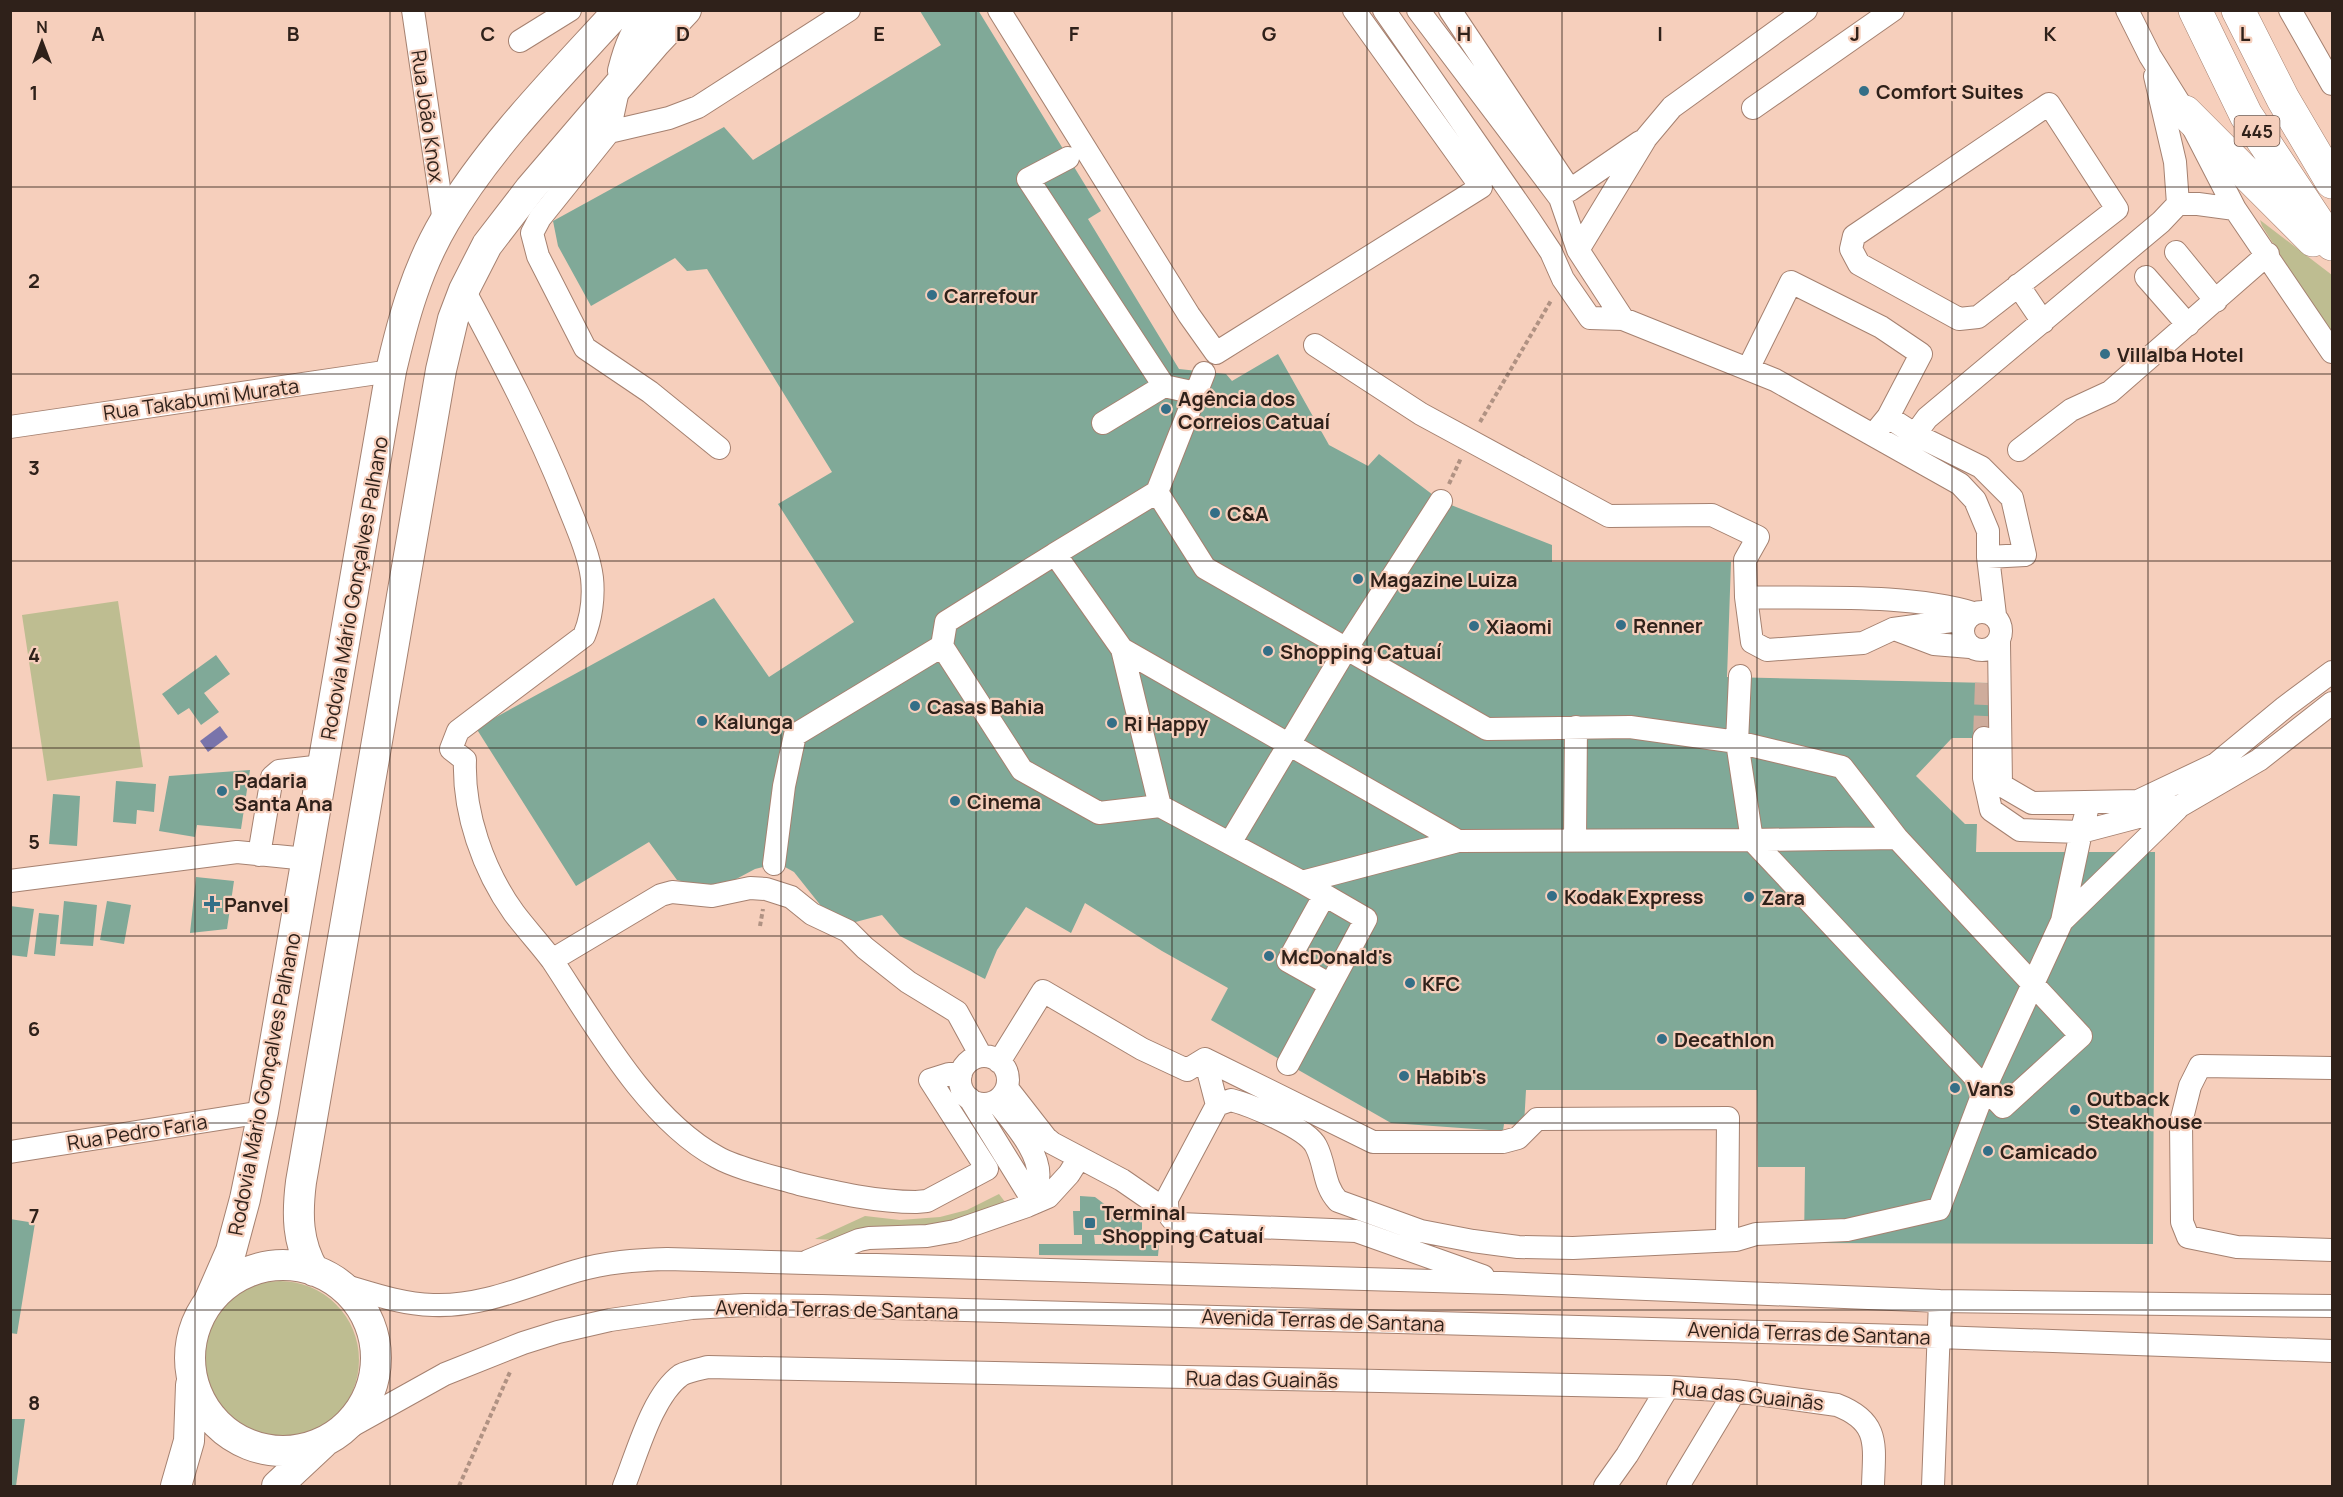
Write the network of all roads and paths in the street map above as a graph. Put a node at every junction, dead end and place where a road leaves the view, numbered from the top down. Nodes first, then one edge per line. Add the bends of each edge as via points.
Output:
1 (413, 10) edge
2 (570, 10) edge
3 (619, 10) edge
4 (653, 10) edge
5 (686, 10) edge
6 (849, 10) edge
7 (999, 10) edge
8 (1354, 10) edge
9 (1384, 10) edge
10 (1418, 10) edge
11 (1449, 10) edge
12 (1806, 10) edge
13 (1893, 10) edge
14 (2127, 10) edge
15 (2195, 10) edge
16 (2238, 10) edge
17 (2290, 10) edge
18 (520, 41) dead end
19 (2150, 56) junction
20 (619, 84) junction
21 (2332, 84) edge
22 (1753, 108) dead end
23 (2184, 112) junction
24 (2301, 128) junction
25 (609, 132) junction
26 (1646, 138) junction
27 (1068, 158) dead end
28 (2332, 161) edge
29 (2332, 182) edge
30 (1565, 194) junction
31 (2178, 204) junction
32 (2235, 210) junction
33 (1529, 219) junction
34 (444, 222) junction
35 (2332, 243) edge
36 (1578, 250) junction
37 (2176, 252) dead end
38 (2268, 254) junction
39 (2332, 260) edge
40 (2146, 277) dead end
41 (1563, 279) junction
42 (2018, 285) junction
43 (464, 290) junction
44 (2216, 301) junction
45 (1623, 320) junction
46 (2043, 322) junction
47 (2188, 325) junction
48 (1315, 345) dead end
49 (2332, 352) edge
50 (1748, 369) junction
51 (391, 371) junction
52 (1164, 386) junction
53 (1103, 423) dead end
54 (1881, 426) junction
55 (10, 427) edge
56 (1470, 439) junction
57 (1909, 443) junction
58 (719, 448) dead end
59 (2019, 450) dead end
60 (1157, 492) junction
61 (1441, 501) joint
62 (1055, 554) junction
63 (1989, 566) junction
64 (1746, 597) junction
65 (1862, 600) junction
66 (1978, 614) junction
67 (1893, 629) junction
68 (942, 646) junction
69 (1984, 647) junction
70 (1122, 649) junction
71 (1346, 649) junction
72 (2332, 672) edge
73 (1740, 676) dead end
74 (1986, 683) tunnel mouth
75 (2332, 703) edge
76 (1576, 728) junction
77 (1984, 738) tunnel mouth
78 (1737, 742) junction
79 (1289, 744) junction
80 (323, 766) junction
81 (2089, 802) junction
82 (2032, 803) junction
83 (1160, 806) junction
84 (2180, 806) junction
85 (2020, 830) junction
86 (2081, 832) junction
87 (1898, 838) junction
88 (1575, 840) junction
89 (1752, 840) junction
90 (1458, 841) junction
91 (1230, 843) junction
92 (259, 855) junction
93 (307, 859) junction
94 (774, 864) dead end
95 (10, 881) edge
96 (1302, 882) junction
97 (1324, 896) junction
98 (2062, 921) junction
99 (552, 960) junction
100 (1329, 984) junction
101 (2034, 984) junction
102 (990, 1059) junction
103 (1288, 1064) dead end
104 (1196, 1065) junction
105 (2332, 1068) edge
106 (961, 1074) junction
107 (1985, 1088) junction
108 (1001, 1094) junction
109 (970, 1099) junction
110 (1217, 1105) junction
111 (263, 1112) junction
112 (10, 1152) edge
113 (1079, 1158) junction
114 (1029, 1201) junction
115 (1167, 1211) junction
116 (1727, 1240) junction
117 (2332, 1250) edge
118 (803, 1263) junction
119 (327, 1277) junction
120 (1502, 1283) junction
121 (210, 1299) junction
122 (1940, 1301) junction
123 (2332, 1306) edge
124 (1938, 1337) junction
125 (523, 1343) junction
126 (2332, 1351) edge
127 (191, 1379) junction
128 (1668, 1387) junction
129 (1735, 1391) junction
130 (332, 1437) junction
131 (176, 1486) edge
132 (277, 1486) edge
133 (459, 1486) edge
134 (624, 1486) edge
135 (1605, 1486) edge
136 (1678, 1486) edge
137 (1873, 1486) edge
138 (1933, 1486) edge

1 - 34 street, Rua João Knox
2 - 18 street
3 - 34 main road, Rodovia Mário Gonçalves Palhano via 500,145
4 - 20 main road via 630,44
5 - 20 main road
6 - 25 street via 698,107
7 - 8 street via 1216,353 1481,187
9 - 33 street
10 - 30 street
11 - 30 street
12 - 26 street via 1672,108
13 - 22 street
14 - 19 street
15 - 35 highway, 445 via 2246,115
16 - 24 highway, 445
17 - 21 street
19 - 23 street
19 - 31 street via 2175,162
20 - 25 street
20 - 43 main road via 516,205 488,245
23 - 32 street
23 - 39 highway
24 - 28 highway
24 - 29 highway, 445
25 - 58 street via 540,218 532,233 538,256 585,348 650,392
26 - 30 street
26 - 36 street
27 - 52 street via 1028,179
30 - 33 street
30 - 36 street
31 - 32 street
31 - 46 street
32 - 38 street
33 - 41 street
34 - 51 main road, Rodovia Mário Gonçalves Palhano via 404,315
36 - 45 street
37 - 44 street
38 - 44 street
38 - 49 street
40 - 47 street
41 - 45 street via 1590,318
41 - 56 path
42 - 42 street via 1978,317 1959,320 1858,264 1851,249 1854,236 2049,104 2117,209
42 - 46 street
43 - 99 street via 512,379 554,471 592,577 591,615 584,636 458,731 451,749 465,760 472,824 492,873 513,912
43 - 119 main road via 441,370 301,1182 298,1222 308,1260
44 - 47 street
45 - 50 street
46 - 57 street via 1928,418
47 - 59 street via 2110,392 2070,410
48 - 56 street via 1421,414
50 - 54 street
50 - 54 street via 1791,282 1881,327 1921,354
51 - 55 street, Rua Takabumi Murata
51 - 80 main road, Rodovia Mário Gonçalves Palhano
52 - 53 street
52 - 60 street via 1200,383
54 - 57 street
56 - 61 path
56 - 64 street via 1610,516 1712,515 1758,537 1746,560
57 - 63 street via 1975,500 1988,531
57 - 63 street via 1982,467 2012,498 2025,555
60 - 62 street
60 - 71 street via 1205,568
61 - 71 street
62 - 68 street via 946,622
62 - 70 street
63 - 66 street
64 - 65 street
64 - 67 street via 1752,642 1767,650 1863,643
65 - 66 street via 1944,605
65 - 67 street
66 - 67 street
66 - 69 street via 1962,634
66 - 69 street via 2003,628
67 - 69 street via 1934,644
68 - 83 street via 1022,770 1099,813
68 - 94 street via 795,735
69 - 74 street
69 - 82 street via 2001,785
70 - 79 street
70 - 83 street
71 - 76 street via 1486,729
71 - 79 street
72 - 81 street via 2216,764 2138,801
73 - 78 street
75 - 84 street via 2259,760
76 - 78 street via 1630,727
76 - 88 street
77 - 85 street via 1984,778 1991,810
78 - 87 street via 1842,766
78 - 89 street
79 - 90 street
79 - 91 street
80 - 92 street via 279,771 272,777
80 - 93 main road, Rodovia Mário Gonçalves Palhano
81 - 82 street
81 - 86 street
82 - 85 street via 2032,819
83 - 91 street
84 - 86 street
84 - 98 street
85 - 86 street
86 - 98 street
87 - 89 street
87 - 101 street
88 - 89 street
88 - 90 street
89 - 107 street
90 - 96 street
91 - 96 street
92 - 93 street
92 - 95 street via 237,852
93 - 111 main road, Rodovia Mário Gonçalves Palhano
96 - 97 street
97 - 100 street via 1288,961
97 - 100 street via 1366,919
98 - 101 street
99 - 102 street via 672,892 712,896 750,888 779,892 848,931 908,982 957,1012
99 - 106 street via 640,1089 674,1126 718,1158 783,1179 835,1193 916,1202 927,1201 987,1169 930,1080
100 - 103 street
101 - 107 street
101 - 107 street via 2081,1036 2003,1107
102 - 104 street via 1043,991 1142,1049
102 - 106 street via 969,1062
102 - 108 street via 1006,1071
104 - 110 street
104 - 116 street via 1373,1142 1503,1142 1518,1138 1537,1119 1728,1118
105 - 117 street via 2200,1066 2184,1104 2180,1135 2182,1222 2188,1237 2237,1247
106 - 109 street via 961,1088
107 - 116 street via 1939,1209 1847,1230 1756,1234
108 - 109 street via 983,1104
108 - 113 street via 1046,1138
108 - 114 street via 1038,1166 1038,1182
109 - 114 street
110 - 115 street via 1170,1191
110 - 116 street via 1236,1101 1304,1133 1316,1144 1331,1194 1338,1201 1421,1231 1518,1247
111 - 112 street, Rua Pedro Faria
111 - 121 main road, Rodovia Mário Gonçalves Palhano via 237,1230
113 - 114 street via 1048,1197
113 - 115 street via 1122,1180
114 - 118 street via 955,1231 859,1240
115 - 120 street via 1171,1220 1179,1224 1356,1231
118 - 119 street, Avenida Terras de Santana via 634,1260 578,1270 486,1300 459,1304 385,1298
118 - 120 street, Avenida Terras de Santana
119 - 121 main road via 289,1266 272,1266 237,1277
119 - 130 main road via 352,1296 371,1326 376,1360 366,1401 351,1422
120 - 122 street, Avenida Terras de Santana
121 - 127 main road via 194,1328
122 - 123 street, Avenida Terras de Santana
122 - 124 street
124 - 125 street, Avenida Terras de Santana via 745,1305 610,1320
124 - 126 street, Avenida Terras de Santana
124 - 138 street
125 - 130 street, Avenida Terras de Santana via 445,1374
125 - 133 path
127 - 130 main road via 196,1395 215,1423 242,1443 292,1451
127 - 131 main road via 189,1440
128 - 129 street, Rua das Guainãs
128 - 134 street, Rua das Guainãs via 708,1367 682,1374 667,1391 656,1407
128 - 135 street
129 - 136 street
129 - 137 street, Rua das Guainãs via 1851,1410 1875,1440
130 - 132 main road

